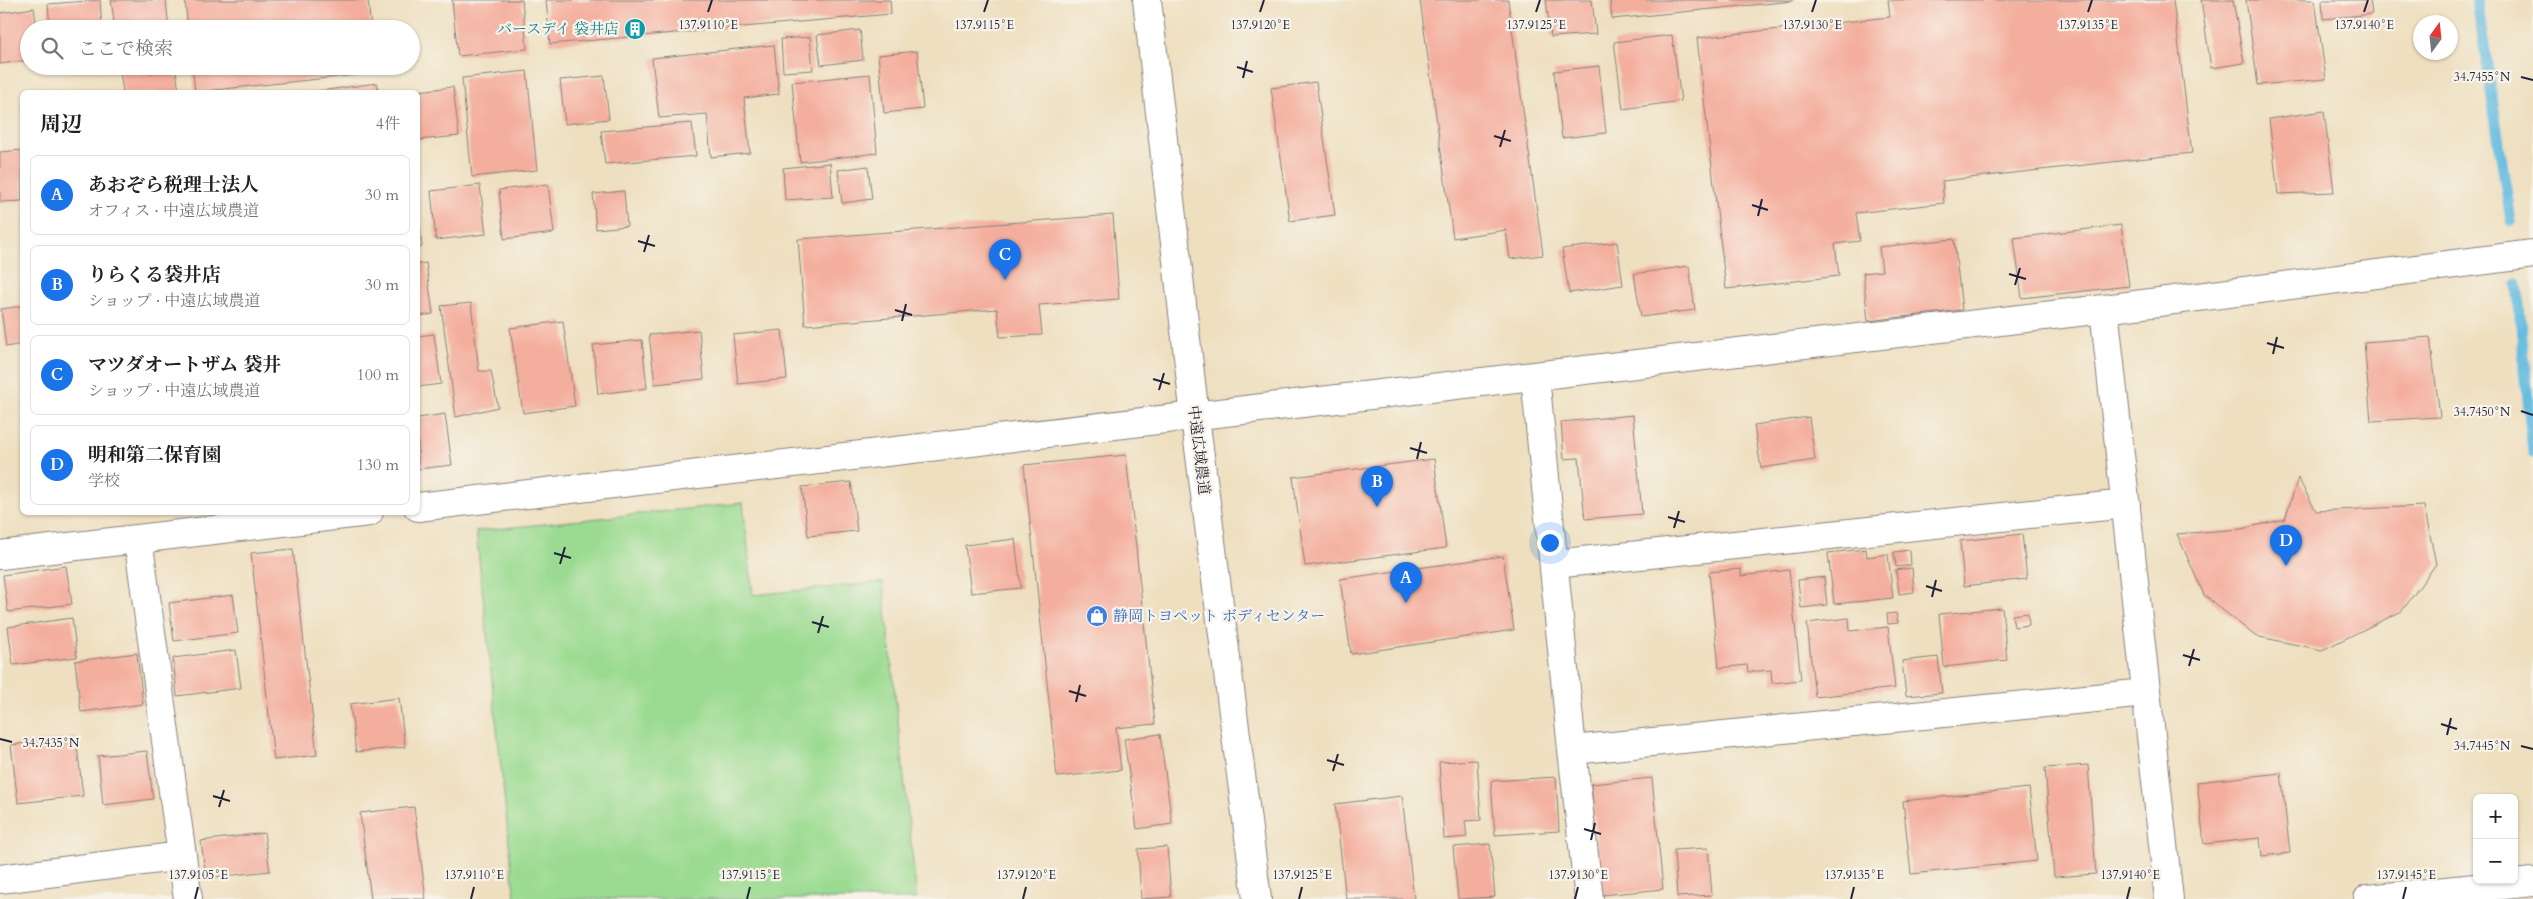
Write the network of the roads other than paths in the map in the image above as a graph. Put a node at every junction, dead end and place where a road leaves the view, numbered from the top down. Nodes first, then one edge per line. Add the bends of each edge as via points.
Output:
1 (1147, 0) edge
2 (2533, 254) edge
3 (2104, 309) junction
4 (1535, 376) junction
5 (1195, 417) junction
6 (2126, 504) junction
7 (420, 507) edge
8 (344, 515) edge
9 (138, 539) junction
10 (0, 556) edge
11 (1554, 564) junction
12 (2146, 693) junction
13 (1572, 750) junction
14 (182, 856) junction
15 (0, 879) edge
16 (2533, 882) edge
17 (2386, 898) edge
18 (188, 899) edge
19 (1257, 899) edge
20 (1589, 899) edge
21 (2168, 899) edge

1 - 5 street, 中遠広域農道
2 - 3 street
3 - 4 street
3 - 6 street
4 - 5 street
4 - 11 street
5 - 7 street
5 - 19 street, 中遠広域農道
6 - 11 street
6 - 12 street
8 - 9 street
9 - 10 street
9 - 14 street
11 - 13 street
12 - 13 street
12 - 21 street
13 - 20 street
14 - 15 street
14 - 18 street
16 - 17 street

